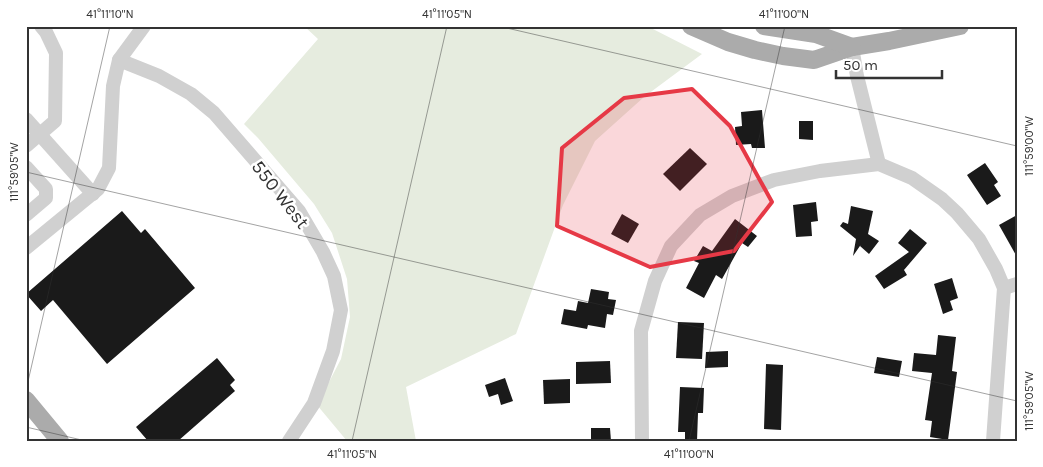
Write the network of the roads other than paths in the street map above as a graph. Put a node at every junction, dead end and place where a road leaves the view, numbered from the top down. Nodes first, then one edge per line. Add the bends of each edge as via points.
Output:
1 (41, 26) edge
2 (144, 26) edge
3 (691, 26) edge
4 (764, 26) edge
5 (960, 26) edge
6 (852, 47) junction
7 (119, 60) junction
8 (26, 119) edge
9 (40, 134) junction
10 (26, 146) edge
11 (879, 164) junction
12 (26, 167) edge
13 (93, 194) junction
14 (26, 215) edge
15 (26, 248) edge
16 (1010, 286) edge
17 (26, 400) edge
18 (60, 441) edge
19 (288, 441) edge
20 (642, 441) edge
21 (993, 441) edge

1 - 9 street via 56,53 55,121
2 - 7 street
3 - 6 main road via 741,46 814,60
4 - 6 main road via 816,34
5 - 6 main road
6 - 11 street
7 - 13 street via 113,86 109,168
7 - 19 street, 550 West via 159,76 191,94 214,113 299,211 334,276 341,310 333,351 314,403
8 - 9 street
9 - 10 street
9 - 13 street
11 - 16 street via 912,178 942,199 979,239
11 - 20 street via 774,180 732,196 700,215 671,246 655,281 641,331
12 - 14 street via 46,188 46,198
13 - 15 street
16 - 21 street
17 - 18 main road

